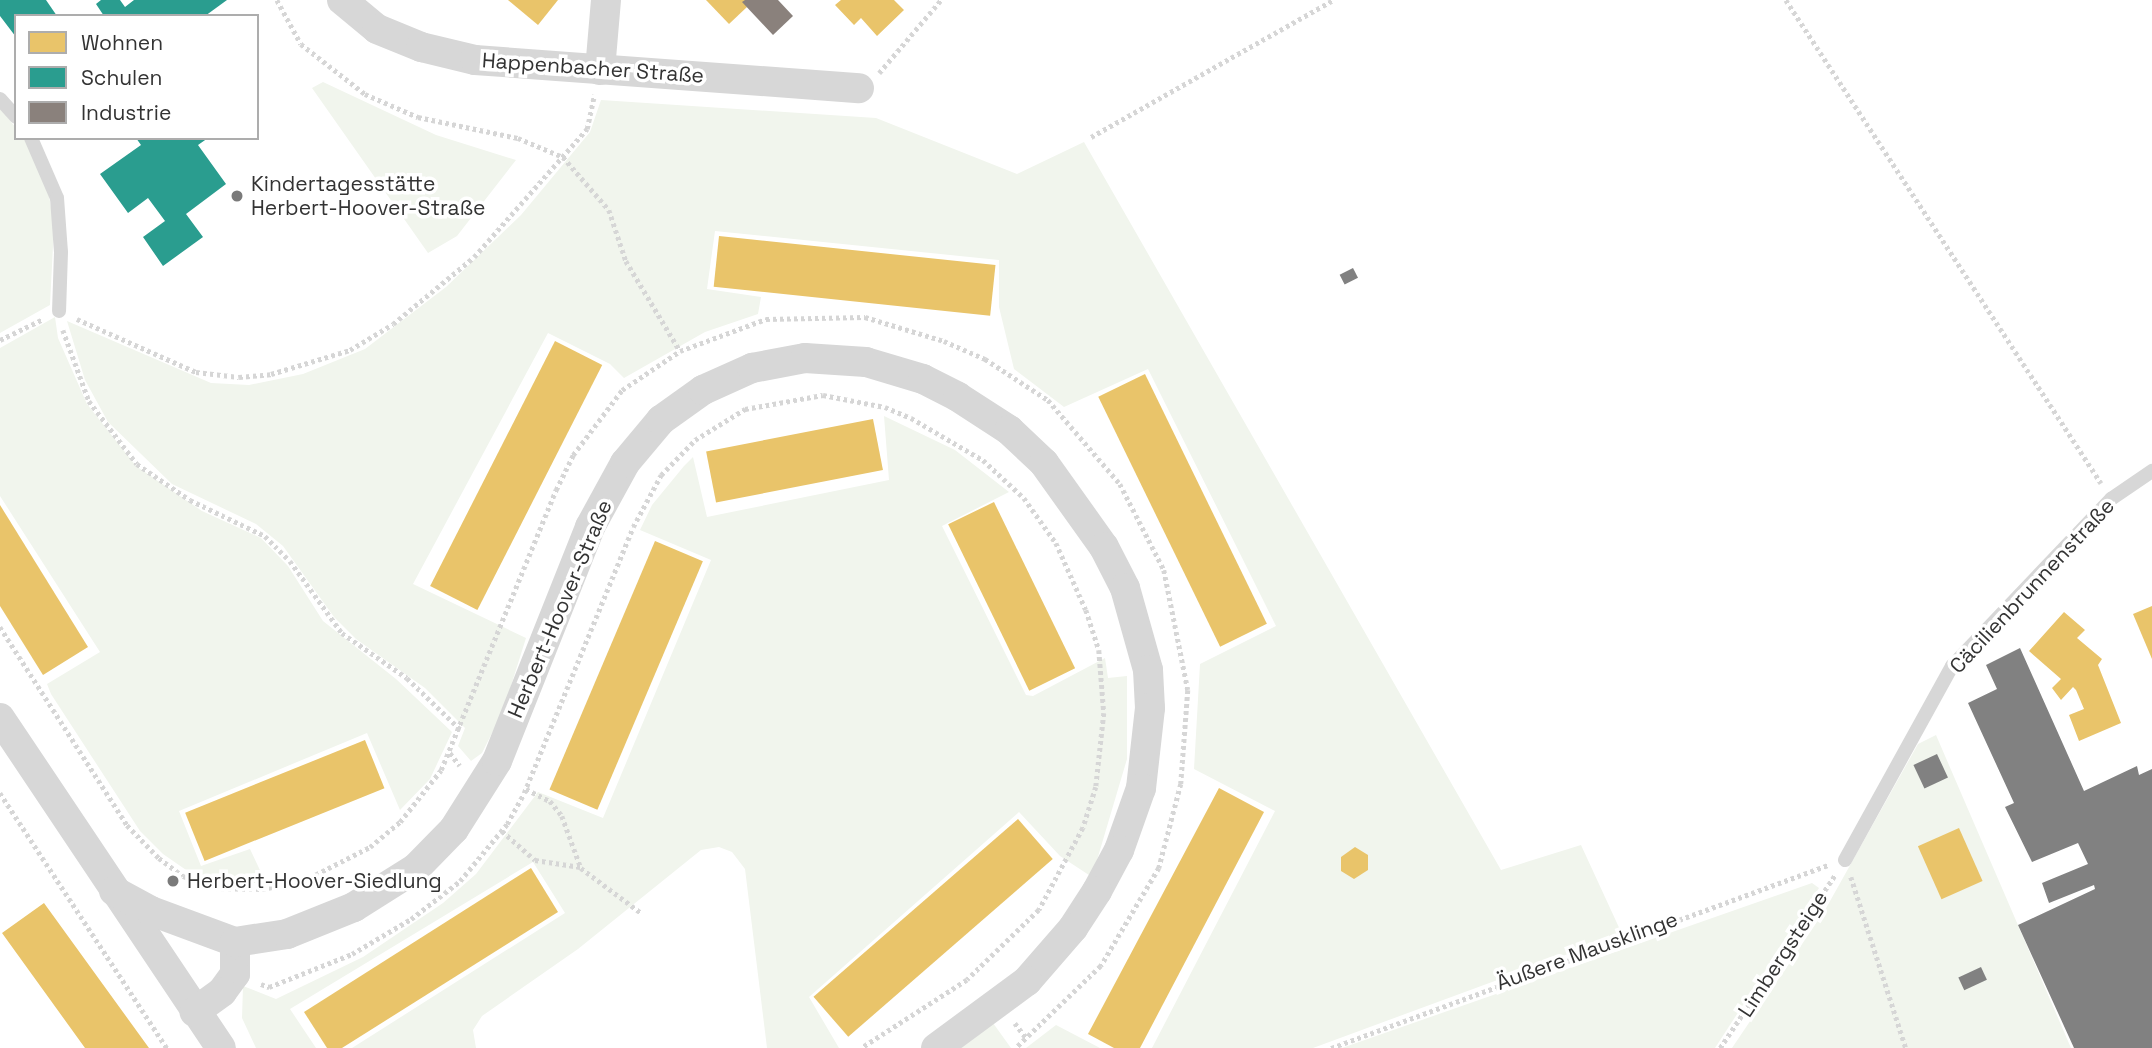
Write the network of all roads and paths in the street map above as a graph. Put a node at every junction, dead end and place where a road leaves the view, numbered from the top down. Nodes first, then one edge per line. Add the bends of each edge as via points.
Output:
1 (277, 0) edge
2 (342, 0) edge
3 (606, 0) edge
4 (941, 0) edge
5 (1333, 0) edge
6 (1786, 0) edge
7 (600, 69) junction
8 (859, 88) joint
9 (0, 99) edge
10 (14, 115) edge
11 (1091, 137) dead end
12 (32, 140) edge
13 (563, 157) junction
14 (58, 311) junction
15 (0, 340) edge
16 (680, 351) junction
17 (2152, 471) edge
18 (2111, 499) junction
19 (0, 627) edge
20 (0, 718) edge
21 (460, 729) junction
22 (526, 789) junction
23 (0, 793) edge
24 (502, 831) junction
25 (1845, 860) junction
26 (581, 867) junction
27 (114, 891) junction
28 (640, 912) dead end
29 (235, 942) junction
30 (235, 974) junction
31 (194, 1012) junction
32 (1340, 1046) edge
33 (167, 1048) edge
34 (221, 1048) edge
35 (862, 1048) edge
36 (936, 1048) edge
37 (1018, 1048) edge
38 (1331, 1048) edge
39 (1720, 1048) edge
40 (1906, 1048) edge

1 - 13 path via 300,44 365,94 418,117 518,138
2 - 7 street, Happenbacher Straße via 377,29 421,47 475,60
3 - 7 street
4 - 8 path via 882,70
5 - 11 path
6 - 18 path
7 - 8 street, Happenbacher Straße
7 - 13 path via 587,129
9 - 10 lane
12 - 14 lane via 57,198 61,252
13 - 14 path via 474,257 427,298 350,350 303,365 239,377 196,372
13 - 16 path via 609,210 626,261
14 - 15 path
14 - 21 path via 89,401 137,464 181,495 265,536 342,633 407,678
16 - 21 path via 622,390 573,455
16 - 37 path via 756,321 800,316 865,317 944,341 985,359 1048,400 1120,484 1151,541 1164,570 1188,690 1188,733 1171,829 1159,868 1122,937 1071,999
17 - 18 lane, Cäcilienbrunnenstraße
18 - 25 lane, Cäcilienbrunnenstraße via 1952,666
19 - 21 path via 135,835 183,876 214,888 262,889 303,881 370,847 422,796 441,771
20 - 27 street, Herbert-Hoover-Straße
22 - 24 path
22 - 26 path via 550,800 562,816
22 - 35 path via 645,501 678,456 717,423 771,401 822,395 885,407 983,460 1042,521 1086,610 1099,650 1104,713 1096,787 1069,859 1039,910 1016,936 967,980
23 - 33 path
24 - 26 path via 535,859
24 - 30 path via 440,899 362,948 269,987
25 - 32 path, Äußere Mausklinge
25 - 39 path, Limbergsteige
25 - 40 path
26 - 28 path
27 - 29 street, Herbert-Hoover-Straße via 161,915
27 - 31 street, Herbert-Hoover-Straße
29 - 30 street
29 - 36 street, Herbert-Hoover-Straße via 287,934 354,907 416,868 454,830 497,761 590,527 625,463 661,420 703,390 751,368 805,358 866,362 923,379 958,397 1009,430 1044,463 1104,547 1125,588 1148,670 1150,708 1141,788 1119,850 1097,891 1073,928 1027,981
30 - 31 street via 222,992
31 - 34 street, Herbert-Hoover-Straße
32 - 38 path, Äußere Mausklinge

